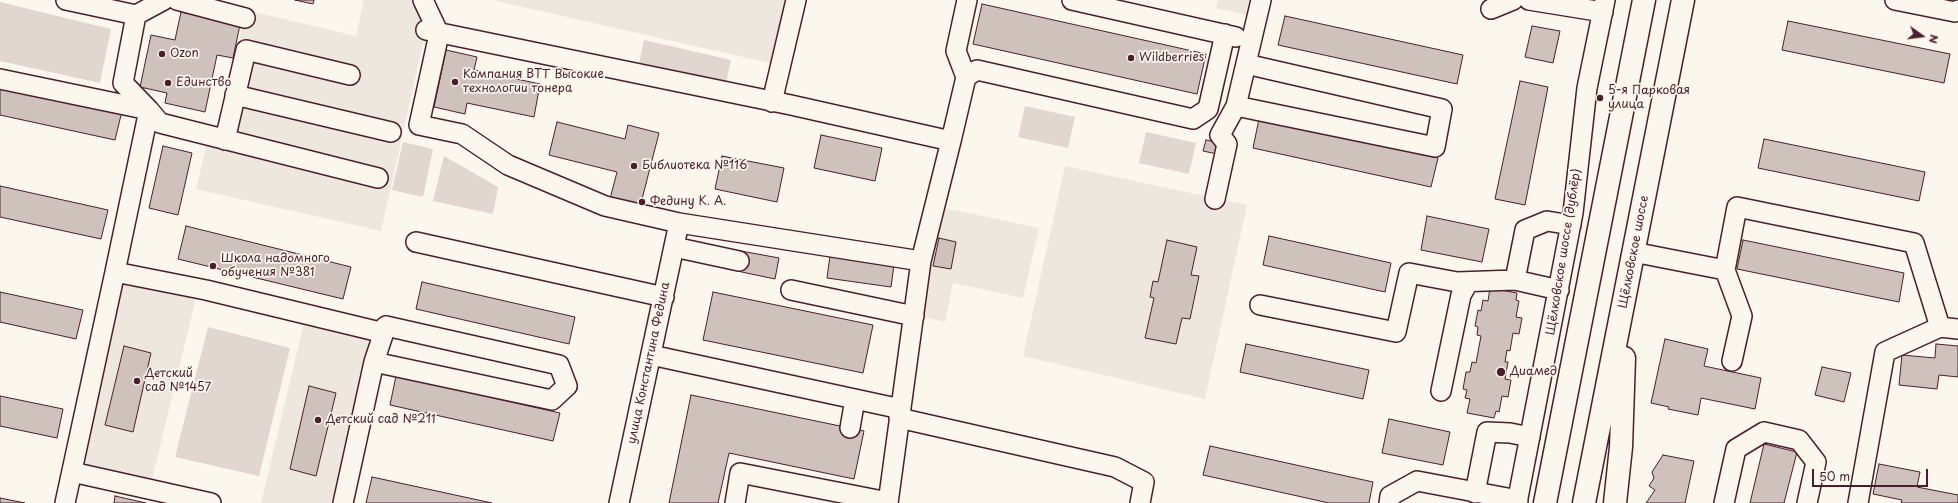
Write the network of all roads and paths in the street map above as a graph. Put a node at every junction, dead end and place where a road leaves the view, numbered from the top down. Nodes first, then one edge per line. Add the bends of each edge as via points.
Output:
1 (66, 0) edge
2 (164, 0) edge
3 (177, 0) edge
4 (423, 0) edge
5 (796, 0) edge
6 (967, 0) edge
7 (1072, 0) edge
8 (1261, 0) edge
9 (1513, 0) edge
10 (1529, 0) edge
11 (1644, 0) edge
12 (1683, 0) edge
13 (1895, 0) edge
14 (1604, 6) edge
15 (1491, 8) dead end
16 (1958, 10) edge
17 (136, 15) junction
18 (244, 18) dead end
19 (433, 32) junction
20 (1225, 34) junction
21 (1252, 41) junction
22 (1246, 64) junction
23 (350, 75) dead end
24 (966, 77) junction
25 (0, 79) edge
26 (235, 95) junction
27 (772, 102) junction
28 (1236, 106) junction
29 (149, 110) junction
30 (391, 132) dead end
31 (225, 140) junction
32 (951, 141) junction
33 (378, 178) dead end
34 (1215, 199) dead end
35 (679, 223) junction
36 (1571, 225) junction
37 (416, 242) dead end
38 (674, 247) junction
39 (1633, 252) junction
40 (739, 261) dead end
41 (921, 261) junction
42 (1725, 270) junction
43 (115, 272) junction
44 (1515, 280) junction
45 (1468, 283) junction
46 (791, 290) dead end
47 (1559, 290) junction
48 (1626, 293) junction
49 (664, 297) junction
50 (1260, 305) dead end
51 (914, 316) junction
52 (386, 326) junction
53 (1949, 328) edge
54 (651, 355) junction
55 (1732, 361) dead end
56 (374, 362) junction
57 (1441, 391) dead end
58 (855, 399) junction
59 (900, 413) junction
60 (850, 428) dead end
61 (1530, 437) junction
62 (1556, 448) junction
63 (72, 472) junction
64 (1475, 493) junction
65 (1524, 502) edge
66 (65, 503) edge
67 (211, 503) edge
68 (343, 503) edge
69 (619, 503) edge
70 (735, 503) edge
71 (888, 503) edge
72 (1140, 503) edge
73 (1389, 503) edge
74 (1545, 503) edge
75 (1584, 503) edge
76 (1615, 503) edge
77 (1724, 503) edge
78 (1807, 503) edge
79 (1858, 503) edge

1 - 17 street
2 - 17 street
3 - 18 street
4 - 19 street
5 - 27 street
6 - 24 street via 956,51
7 - 20 street
8 - 21 street
9 - 15 street
10 - 14 street
11 - 62 main road
12 - 39 main road, Щёлковское шоссе
13 - 16 street via 1955,12
14 - 36 street, Щёлковское шоссе (дублёр) via 1587,88
17 - 29 street via 123,83
19 - 27 street
19 - 35 street via 418,125 462,134 508,165 604,206
20 - 21 street
20 - 24 street via 1208,109 1193,119 977,70
21 - 22 street
22 - 28 street
22 - 28 street via 1442,109 1434,148
23 - 26 street via 246,50
24 - 32 street
25 - 29 street
26 - 30 street
26 - 31 street
27 - 32 street
28 - 34 street via 1220,135 1227,144
29 - 31 street via 160,123
29 - 43 street
31 - 33 street
32 - 41 street
35 - 38 street, улица Константина Федина
35 - 41 street
36 - 44 street via 1547,221 1525,230
36 - 47 street, Щёлковское шоссе (дублёр)
37 - 49 street
38 - 40 street
38 - 49 street, улица Константина Федина
39 - 42 street
39 - 48 main road, Щёлковское шоссе
41 - 51 street
42 - 53 street via 1737,207 1914,243
42 - 55 street via 1742,316
43 - 52 street via 380,332
43 - 63 street
44 - 45 street
44 - 47 street
45 - 50 street via 1409,273 1396,332
45 - 57 street via 1461,296
46 - 51 street
47 - 61 street, Щёлковское шоссе (дублёр)
48 - 75 main road, Щёлковское шоссе
48 - 76 main road via 1621,447
49 - 54 street, улица Константина Федина
51 - 59 street
52 - 56 street
52 - 56 street via 559,365 567,386 552,400
53 - 79 street via 1884,352
54 - 58 street
54 - 69 street, улица Константина Федина
56 - 68 street
58 - 59 street
58 - 60 street
59 - 71 street
59 - 72 street via 1115,467 1144,482
61 - 64 street via 1487,432
61 - 65 street, Щёлковское шоссе (дублёр)
62 - 65 main road
62 - 74 main road
63 - 66 street
63 - 67 street
64 - 65 street
64 - 73 street via 1417,481 1390,496
70 - 71 street via 740,473
77 - 78 street via 1736,449 1764,432 1799,440 1816,462

